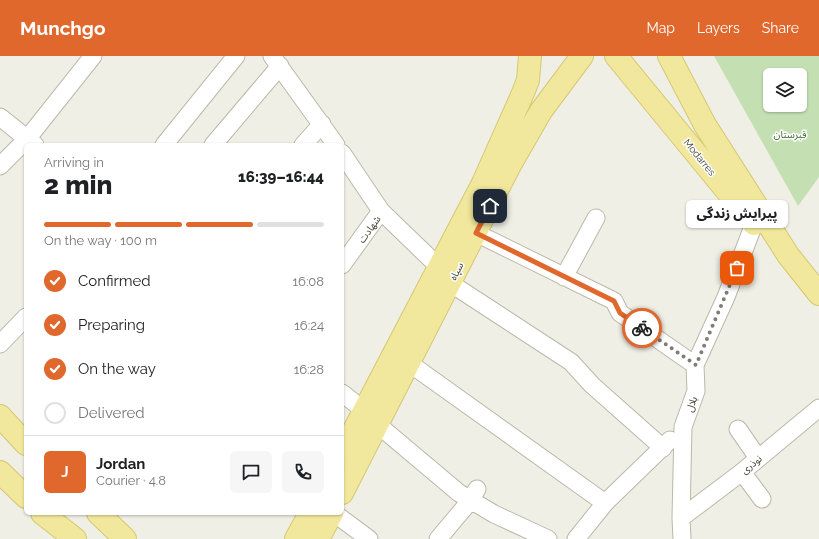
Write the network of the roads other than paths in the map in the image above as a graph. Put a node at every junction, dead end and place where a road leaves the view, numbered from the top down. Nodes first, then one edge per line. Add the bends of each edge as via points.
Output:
1 (93, 56) edge
2 (530, 56) edge
3 (582, 56) edge
4 (616, 56) edge
5 (669, 56) edge
6 (233, 57) edge
7 (276, 61) edge
8 (0, 117) edge
9 (322, 124) junction
10 (31, 142) edge
11 (166, 143) edge
12 (214, 143) edge
13 (305, 143) edge
14 (335, 143) edge
15 (24, 147) edge
16 (344, 156) edge
17 (0, 166) edge
18 (381, 211) junction
19 (596, 218) dead end
20 (754, 224) junction
21 (476, 233) junction
22 (788, 255) junction
23 (344, 262) edge
24 (445, 276) junction
25 (564, 277) junction
26 (819, 294) edge
27 (24, 319) edge
28 (0, 344) edge
29 (409, 363) junction
30 (696, 365) junction
31 (344, 395) edge
32 (819, 408) edge
33 (0, 416) edge
34 (371, 418) junction
35 (683, 427) junction
36 (738, 429) dead end
37 (24, 442) edge
38 (663, 448) junction
39 (344, 451) edge
40 (758, 458) junction
41 (0, 472) edge
42 (742, 472) junction
43 (344, 488) edge
44 (24, 495) edge
45 (474, 495) junction
46 (762, 499) dead end
47 (605, 503) junction
48 (45, 515) edge
49 (100, 515) edge
50 (309, 515) edge
51 (332, 515) edge
52 (336, 515) edge
53 (681, 518) junction
54 (75, 539) edge
55 (125, 539) edge
56 (296, 539) edge
57 (318, 539) edge
58 (369, 539) edge
59 (438, 539) edge
60 (548, 539) edge
61 (576, 539) edge
62 (682, 539) edge

1 - 10 street
2 - 24 main road, سپاه via 528,80 523,93
3 - 21 main road, سپاه via 541,111
4 - 20 main road, Modarres
5 - 22 main road, Modarres via 705,125
6 - 11 street
7 - 9 street
7 - 12 street
8 - 10 street
9 - 13 street
9 - 14 street
15 - 17 street
16 - 18 street
18 - 23 street, شهادت
18 - 24 street
19 - 25 street
20 - 22 main road, Modarres
20 - 30 street, بلال
21 - 24 main road, سپاه
21 - 25 street
22 - 26 main road, Modarres
24 - 29 main road, سپاه
24 - 34 main road, سپاه
24 - 38 street via 571,362 592,385
25 - 30 street via 614,301 620,313
27 - 28 street
29 - 34 main road, سپاه
29 - 47 street
30 - 35 street, بلال via 696,391
31 - 34 street
32 - 40 street, نوذری
33 - 37 main road
34 - 39 main road, سپاه
34 - 43 main road, سپاه
34 - 45 street via 459,493
35 - 38 street, بلال
35 - 53 street, بلال
36 - 40 street
38 - 47 street, بلال
40 - 42 street, نوذری
41 - 44 main road
42 - 46 street
42 - 53 street, نوذری
45 - 59 street
45 - 60 street
47 - 61 street, بلال
48 - 54 main road
49 - 55 main road
50 - 56 main road
51 - 57 main road
52 - 58 street
53 - 62 street, بلال

